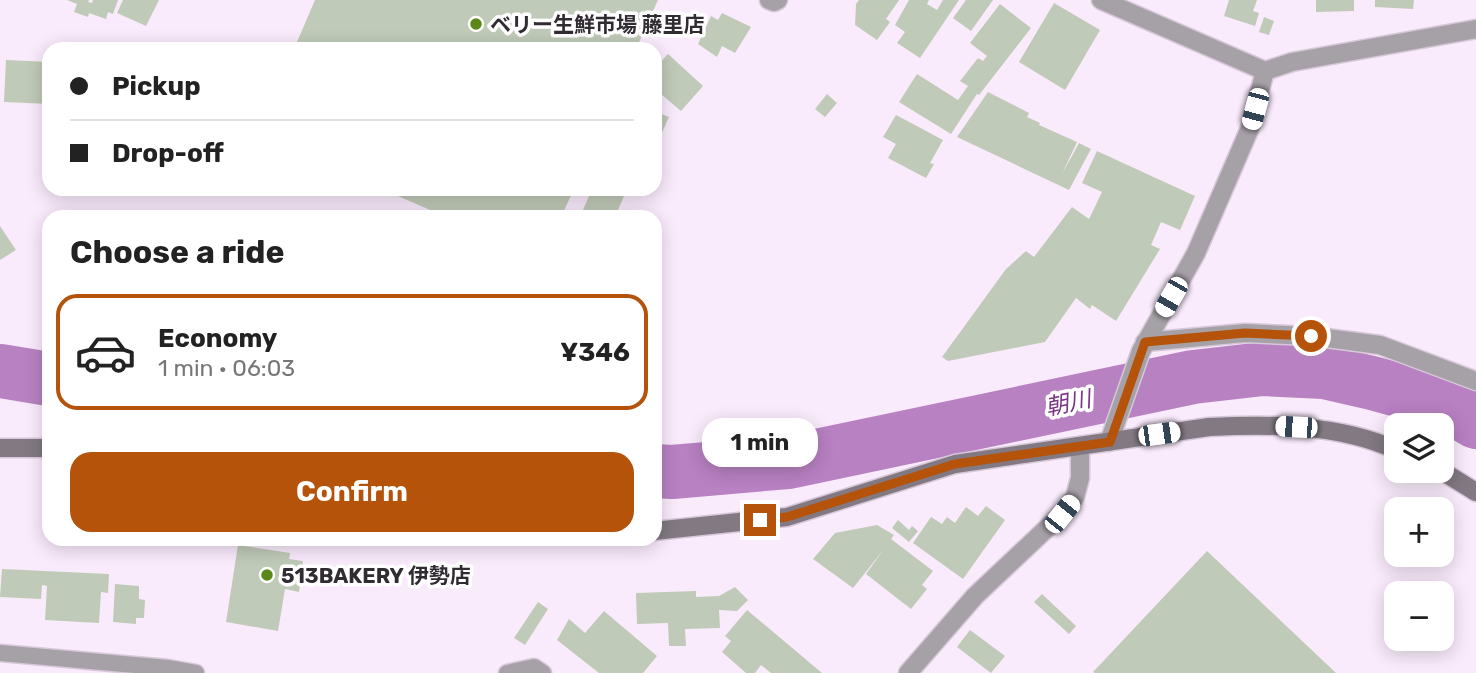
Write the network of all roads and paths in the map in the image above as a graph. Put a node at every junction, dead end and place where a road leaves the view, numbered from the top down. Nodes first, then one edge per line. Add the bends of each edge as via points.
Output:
1 (769, 0) edge
2 (778, 0) edge
3 (1101, 0) edge
4 (1476, 29) edge
5 (1265, 71) junction
6 (1143, 346) junction
7 (1476, 381) edge
8 (1110, 442) junction
9 (1080, 446) junction
10 (1384, 446) edge
11 (0, 448) edge
12 (42, 448) edge
13 (1454, 478) edge
14 (1476, 492) edge
15 (662, 530) edge
16 (0, 653) edge
17 (196, 673) edge
18 (507, 673) edge
19 (543, 673) edge
20 (908, 673) edge

1 - 2 street
3 - 5 street
4 - 5 street via 1292,62
5 - 6 street via 1250,128 1196,253
6 - 7 street via 1245,333 1311,336 1380,345
6 - 8 street
8 - 9 street
8 - 10 street via 1250,425 1341,433
9 - 15 street via 955,464 787,517
9 - 20 street via 1075,497 975,596
11 - 12 street
13 - 14 street
16 - 17 lane
18 - 19 lane via 534,667

